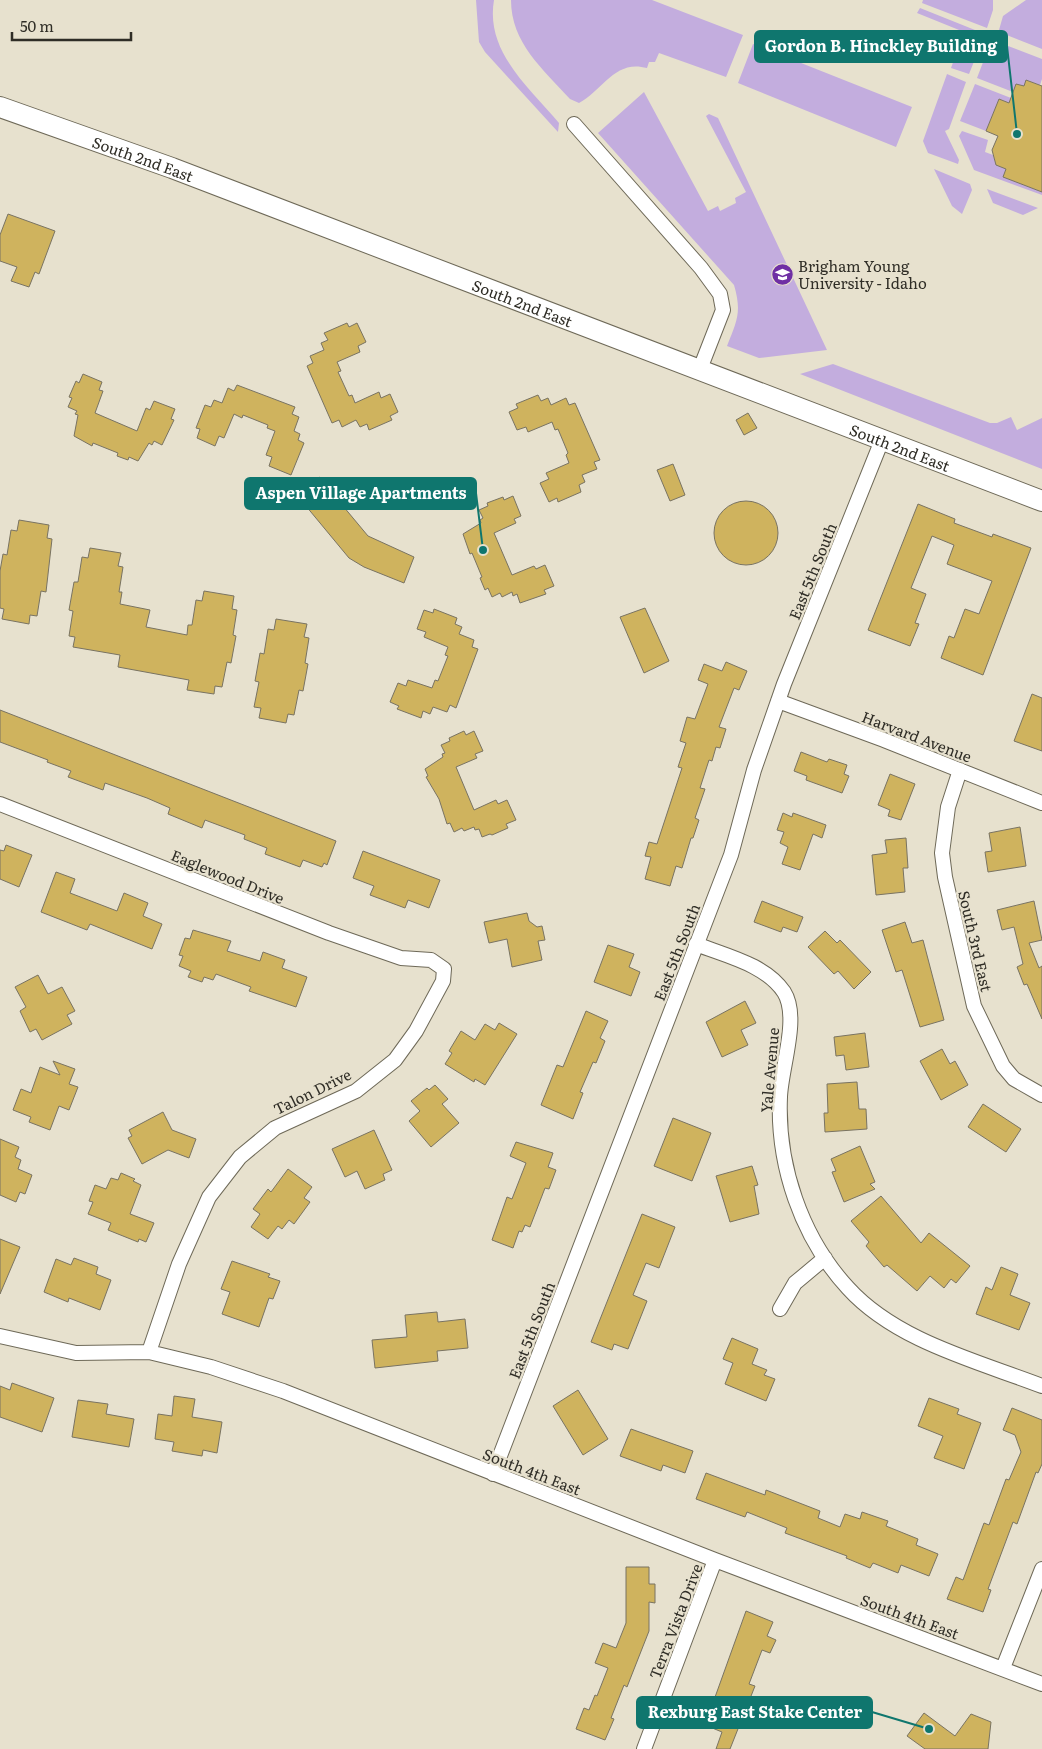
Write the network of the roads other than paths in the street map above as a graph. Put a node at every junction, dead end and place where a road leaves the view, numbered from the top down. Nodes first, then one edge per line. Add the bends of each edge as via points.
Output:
1 (0, 107) edge
2 (574, 124) dead end
3 (700, 369) junction
4 (882, 440) junction
5 (1042, 501) edge
6 (778, 702) junction
7 (960, 770) junction
8 (1042, 803) edge
9 (0, 804) edge
10 (696, 944) junction
11 (444, 970) joint
12 (1042, 1095) edge
13 (825, 1258) junction
14 (780, 1309) dead end
15 (0, 1336) edge
16 (149, 1352) junction
17 (1042, 1386) edge
18 (493, 1474) junction
19 (715, 1560) junction
20 (1042, 1570) edge
21 (1004, 1668) junction
22 (1042, 1684) edge
23 (644, 1749) edge

1 - 3 main road, South 2nd East via 172,168
2 - 3 street via 701,268 720,294 723,310
3 - 4 main road, South 2nd East
4 - 5 main road, South 2nd East
4 - 6 street, East 5th South
6 - 7 street, Harvard Avenue
6 - 10 street, East 5th South via 754,770 731,854
7 - 8 street, Harvard Avenue
7 - 12 street, South 3rd East via 948,807 942,853 974,1006 1003,1066 1014,1079
9 - 11 street, Eaglewood Drive via 329,933 401,958 431,960
10 - 13 street, Yale Avenue via 766,973 785,993 790,1033 780,1097 786,1167 796,1204
10 - 18 street, East 5th South
11 - 16 street, Talon Drive via 443,981 416,1031 395,1060 356,1090 275,1128 240,1157 209,1197 179,1264
13 - 14 street via 795,1283
13 - 17 street, Yale Avenue via 848,1288 880,1316 936,1346
15 - 16 street, South 4th East via 76,1353
16 - 18 street, South 4th East via 211,1367 283,1391
18 - 19 street, South 4th East
19 - 21 street, South 4th East
19 - 23 street, Terra Vista Drive
20 - 21 street
21 - 22 street, South 4th East

